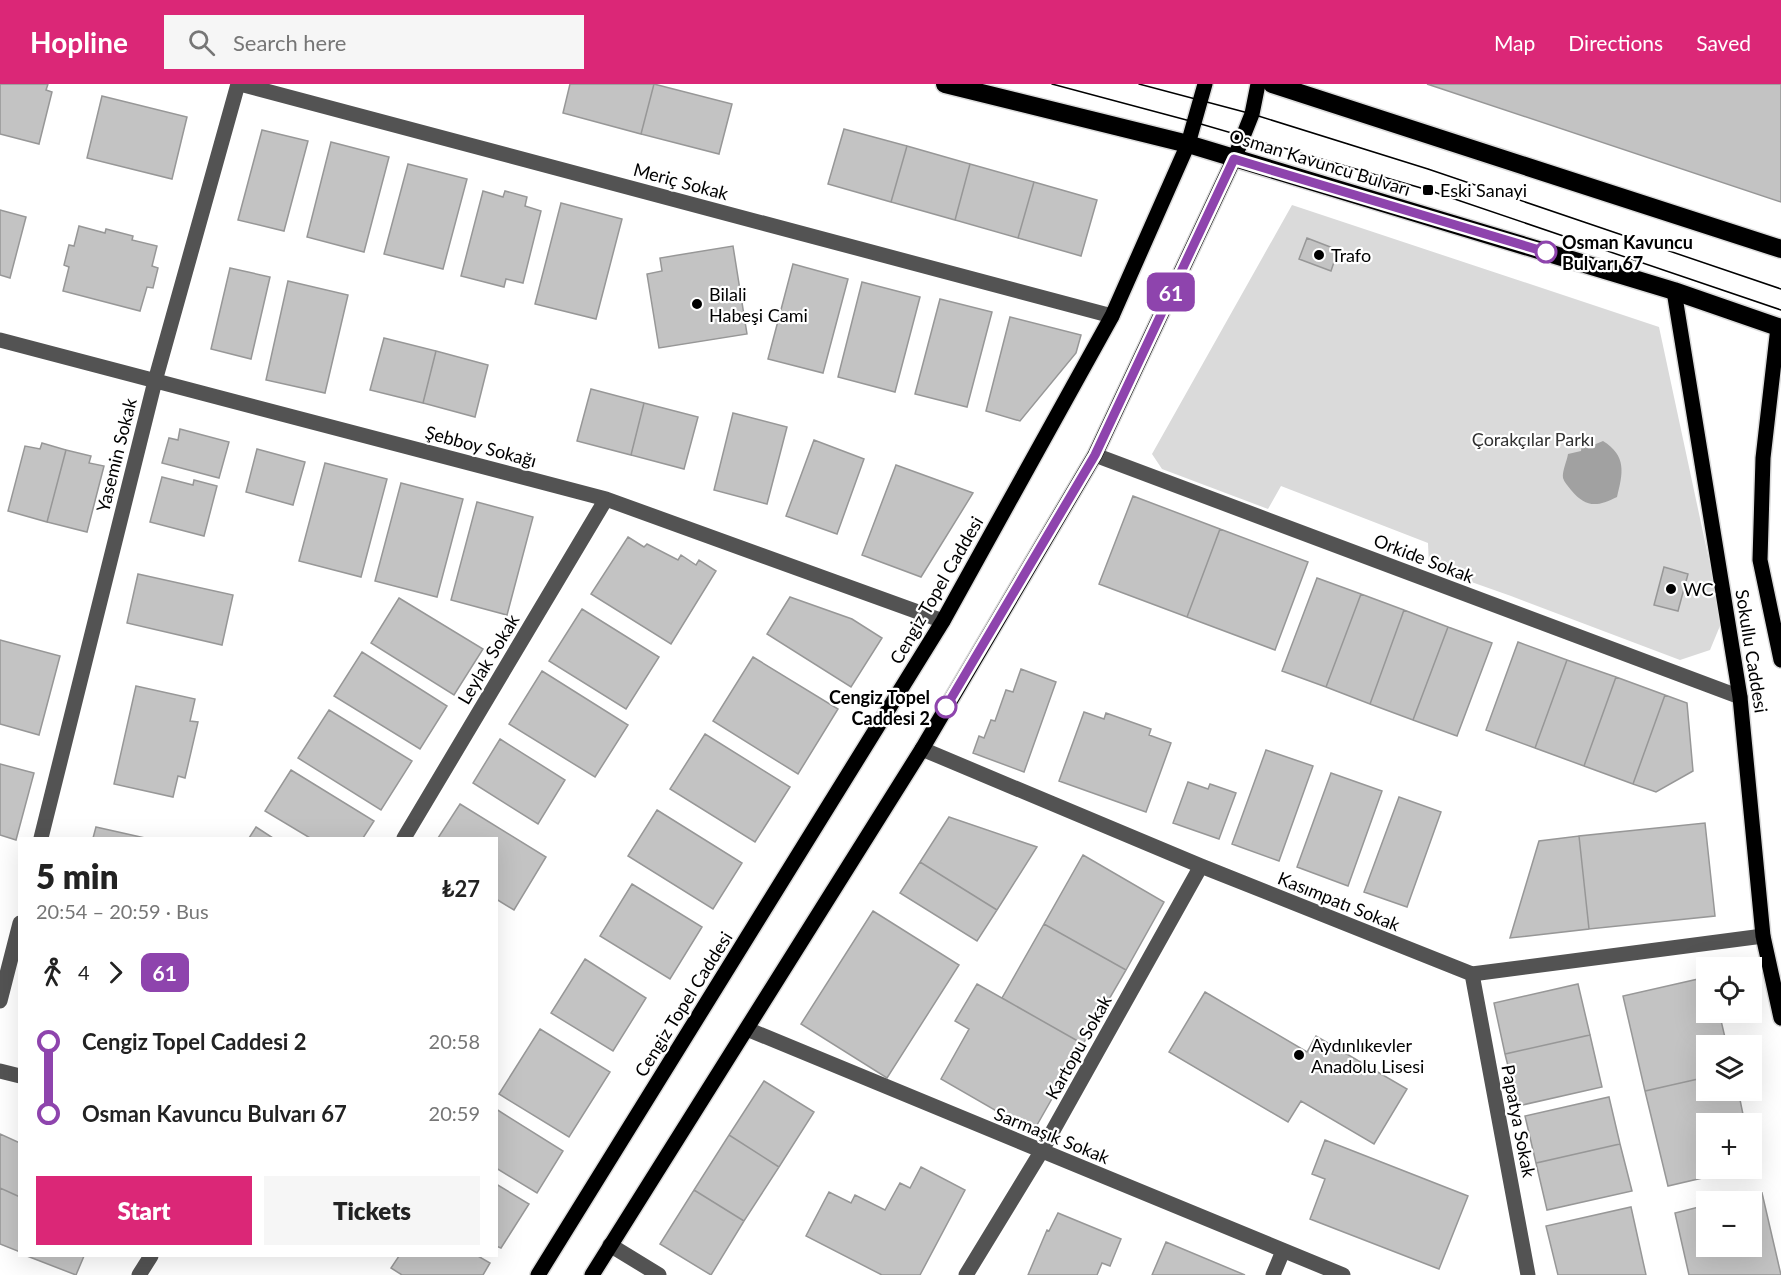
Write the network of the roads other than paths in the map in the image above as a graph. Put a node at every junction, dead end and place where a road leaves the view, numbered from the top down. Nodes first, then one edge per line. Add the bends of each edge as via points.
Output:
1 (239, 84) edge
2 (945, 84) edge
3 (1205, 84) edge
4 (1258, 84) edge
5 (1272, 84) edge
6 (1188, 144) junction
7 (1234, 159) junction
8 (1781, 249) edge
9 (1674, 291) junction
10 (1112, 316) junction
11 (1780, 327) edge
12 (0, 340) edge
13 (155, 381) junction
14 (1095, 455) junction
15 (606, 499) junction
16 (943, 621) junction
17 (1781, 660) edge
18 (1740, 697) junction
19 (922, 749) junction
20 (40, 837) edge
21 (405, 837) edge
22 (1201, 866) junction
23 (18, 931) edge
24 (1763, 936) junction
25 (1472, 974) junction
26 (0, 1001) edge
27 (1781, 1018) edge
28 (747, 1029) junction
29 (0, 1071) edge
30 (18, 1076) edge
31 (1041, 1152) junction
32 (610, 1245) junction
33 (1283, 1251) junction
34 (151, 1257) edge
35 (139, 1275) edge
36 (538, 1275) edge
37 (592, 1275) edge
38 (659, 1275) edge
39 (966, 1275) edge
40 (1273, 1275) edge
41 (1342, 1275) edge
42 (1528, 1275) edge

1 - 10 street, Meriç Sokak
1 - 13 street, Yasemin Sokak
2 - 6 highway, Osman Kavuncu Bulvarı
3 - 6 main road, Cengiz Topel Caddesi
4 - 7 main road via 1252,114
5 - 8 highway
6 - 7 highway, Osman Kavuncu Bulvarı
6 - 10 main road, Cengiz Topel Caddesi
7 - 9 highway, Osman Kavuncu Bulvarı
7 - 14 main road
9 - 11 highway, Osman Kavuncu Bulvarı
9 - 18 main road, Sokullu Caddesi
10 - 16 main road, Cengiz Topel Caddesi
11 - 17 main road, Sokullu Caddesi via 1763,458 1761,560
12 - 13 street, Şebboy Sokağı
13 - 15 street, Şebboy Sokağı
13 - 20 street, Yasemin Sokak
14 - 18 street, Orkide Sokak
14 - 19 main road
15 - 16 street, Şebboy Sokağı
15 - 21 street, Leylak Sokak
16 - 36 main road, Cengiz Topel Caddesi
18 - 24 main road, Sokullu Caddesi
19 - 22 street, Kasımpatı Sokak
19 - 28 main road
22 - 25 street, Kasımpatı Sokak
22 - 31 street, Kartopu Sokak
23 - 26 street
24 - 25 street, Kasımpatı Sokak
24 - 27 main road, Sokullu Caddesi
25 - 42 street, Papatya Sokak
28 - 31 street, Sarmaşık Sokak
28 - 32 main road
29 - 30 street
31 - 33 street, Sarmaşık Sokak
31 - 39 street, Kartopu Sokak
32 - 37 main road
32 - 38 street
33 - 40 street
33 - 41 street, Sarmaşık Sokak
34 - 35 street

